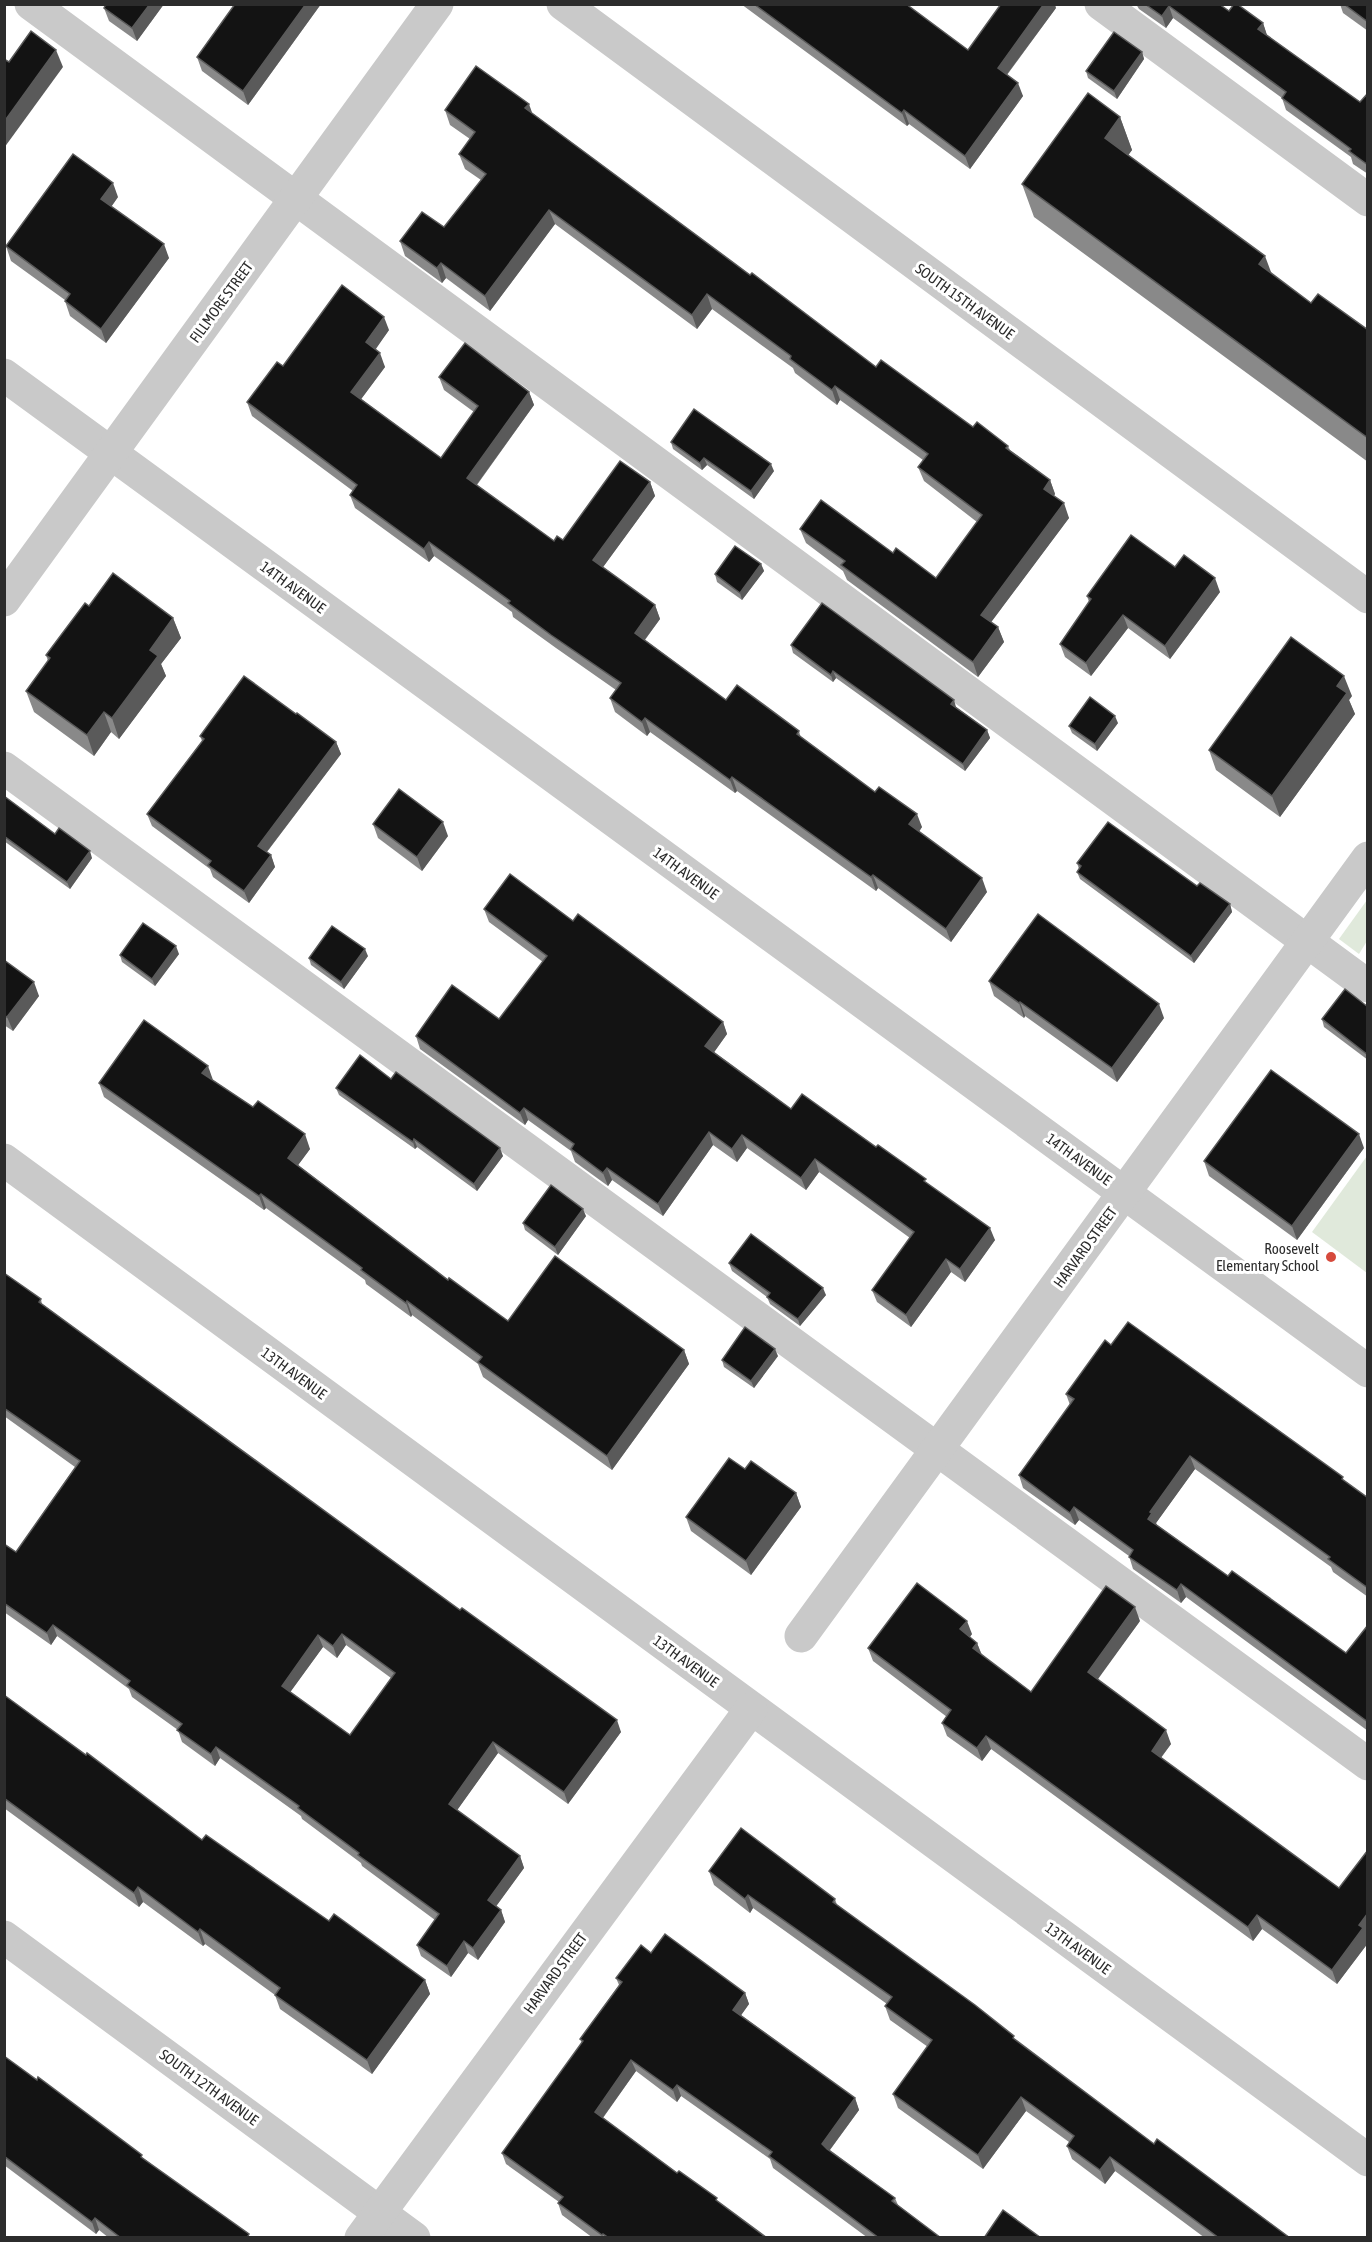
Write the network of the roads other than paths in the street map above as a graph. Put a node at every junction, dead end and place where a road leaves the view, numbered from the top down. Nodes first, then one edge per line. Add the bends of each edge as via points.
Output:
1 (31, 4) edge
2 (437, 4) edge
3 (563, 4) edge
4 (1101, 4) edge
5 (296, 199) junction
6 (1368, 200) edge
7 (4, 375) edge
8 (111, 454) junction
9 (1368, 597) edge
10 (4, 600) edge
11 (4, 768) edge
12 (1368, 858) edge
13 (1307, 941) junction
14 (1368, 986) edge
15 (4, 1160) edge
16 (1124, 1193) junction
17 (1368, 1371) edge
18 (939, 1449) junction
19 (801, 1636) dead end
20 (750, 1709) junction
21 (1368, 1764) edge
22 (4, 1937) edge
23 (1368, 2160) edge
24 (370, 2225) edge
25 (414, 2238) edge

1 - 5 street
2 - 5 street, FILLMORE STREET
3 - 9 street, SOUTH 15TH AVENUE
4 - 6 street
5 - 8 street, FILLMORE STREET
5 - 13 street
7 - 8 street, 14TH AVENUE
8 - 10 street, FILLMORE STREET
8 - 16 street, 14TH AVENUE
11 - 18 street
12 - 13 street, HARVARD STREET
13 - 14 street
13 - 16 street, HARVARD STREET
15 - 20 street, 13TH AVENUE
16 - 17 street, 14TH AVENUE
16 - 18 street, HARVARD STREET
18 - 19 street, HARVARD STREET
18 - 21 street
20 - 23 street, 13TH AVENUE
20 - 24 street, HARVARD STREET
22 - 24 street, SOUTH 12TH AVENUE
24 - 25 street, SOUTH 12TH AVENUE

